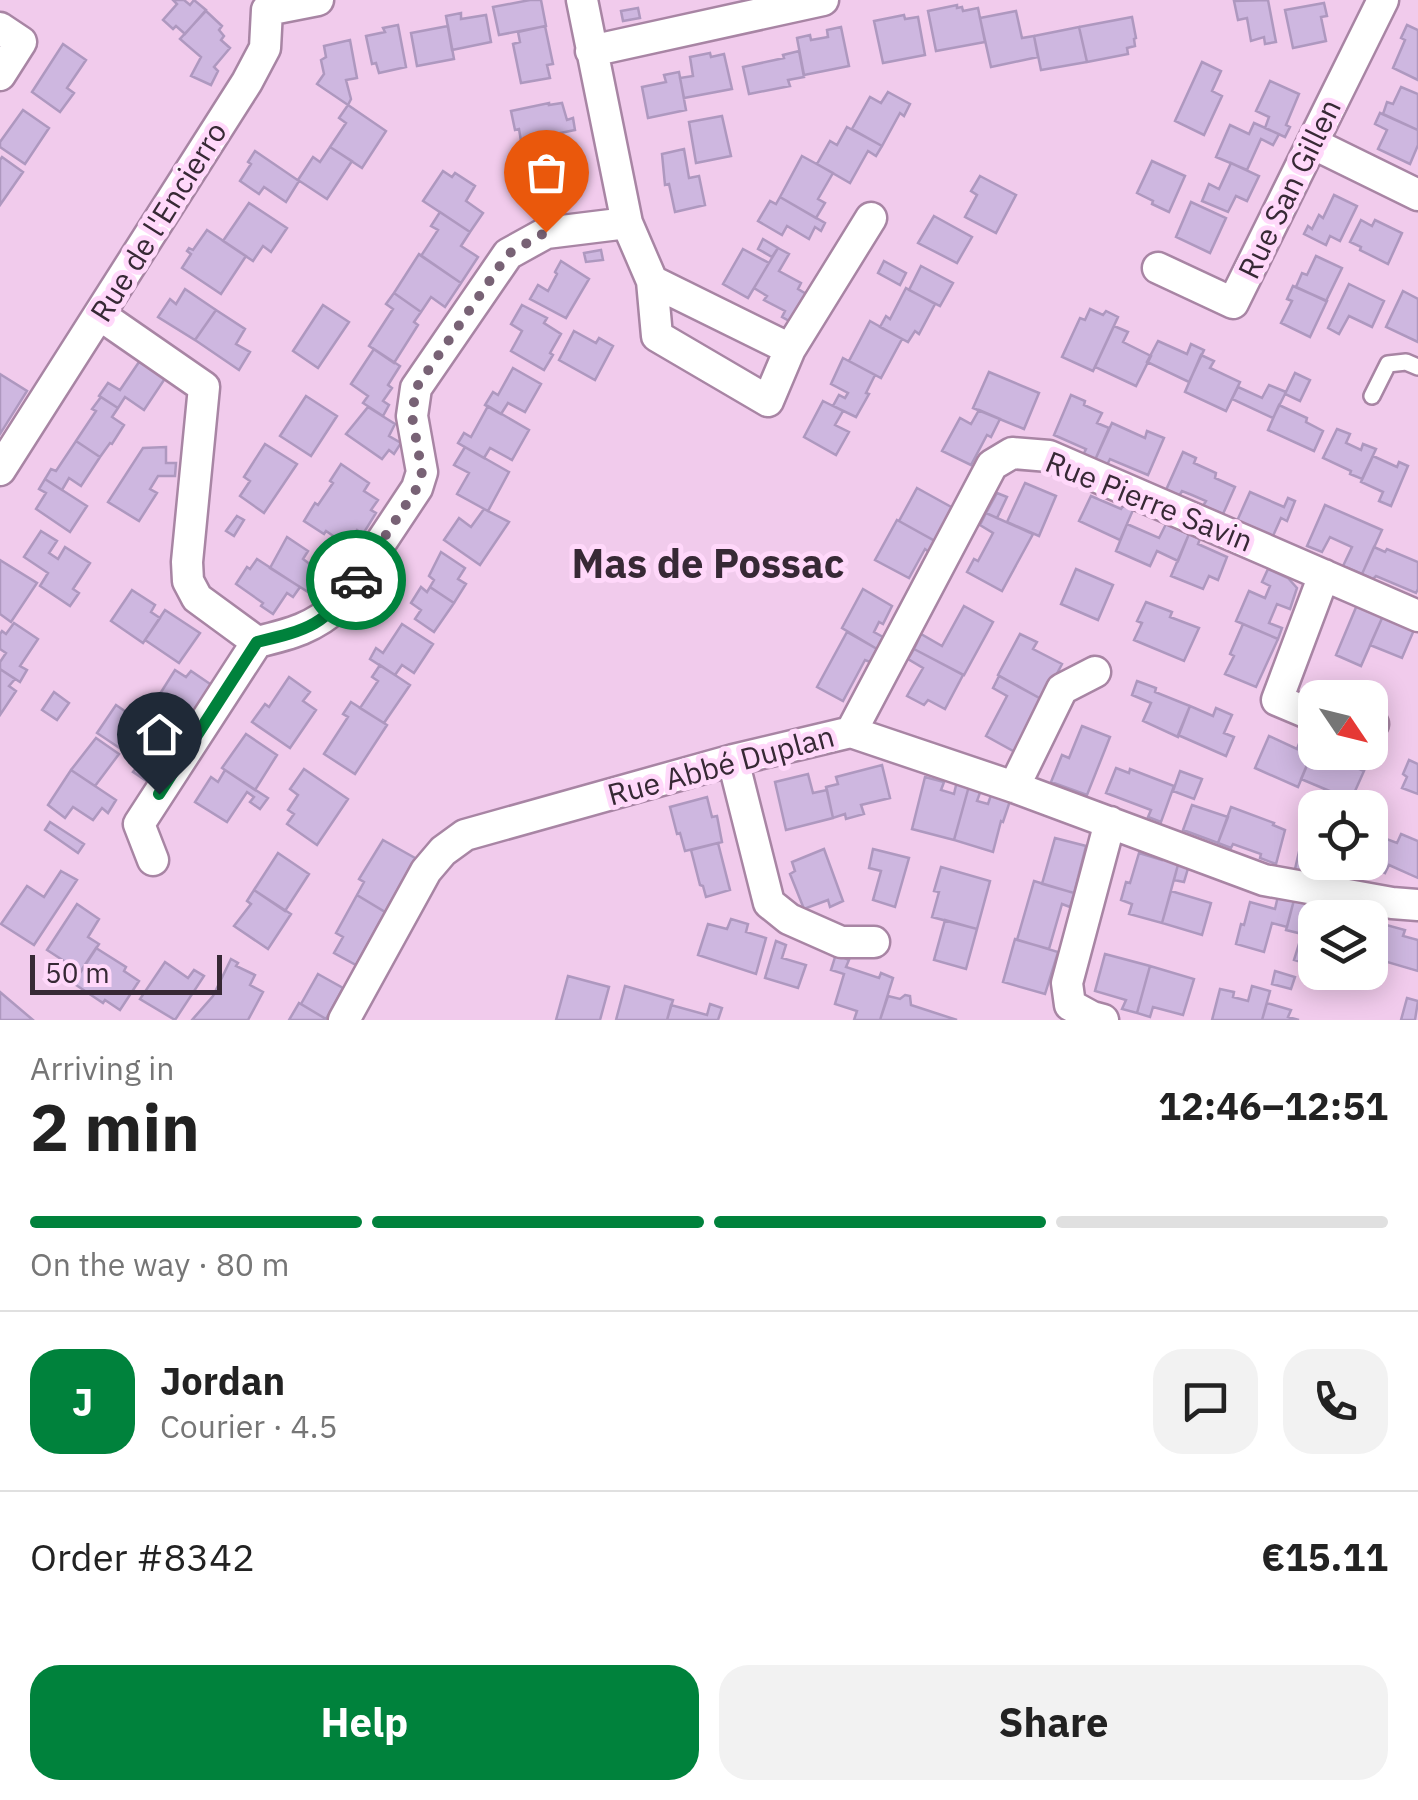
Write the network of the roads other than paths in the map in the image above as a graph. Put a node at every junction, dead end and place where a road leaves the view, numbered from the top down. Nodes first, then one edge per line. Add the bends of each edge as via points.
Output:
1 (318, 0) edge
2 (582, 0) edge
3 (824, 0) edge
4 (1383, 0) edge
5 (263, 5) edge
6 (692, 14) edge
7 (0, 28) edge
8 (591, 51) junction
9 (0, 74) edge
10 (1312, 143) junction
11 (1418, 194) edge
12 (871, 218) dead end
13 (627, 223) junction
14 (1158, 268) dead end
15 (652, 281) junction
16 (100, 315) junction
17 (790, 349) junction
18 (1418, 367) edge
19 (1372, 396) dead end
20 (0, 470) edge
21 (1324, 576) junction
22 (1418, 616) edge
23 (257, 642) junction
24 (1095, 672) dead end
25 (1298, 709) edge
26 (852, 732) junction
27 (733, 760) junction
28 (1014, 787) junction
29 (1110, 822) junction
30 (153, 860) dead end
31 (1418, 905) edge
32 (874, 942) dead end
33 (344, 1020) edge
34 (1102, 1020) edge

1 - 5 street, Rue de l'Encierro
2 - 8 street
3 - 6 street
4 - 10 street, Rue San Gillen
5 - 16 street, Rue de l'Encierro via 264,48 247,82
6 - 8 street
7 - 9 street via 21,42
8 - 13 street
10 - 11 street
10 - 14 street, Rue San Gillen via 1233,303
12 - 17 street
13 - 15 street
13 - 23 street via 546,232 508,254 416,388 412,416 422,472 417,488 340,604 304,630
15 - 17 street
15 - 17 street via 656,336 768,401
16 - 20 street, Rue de l'Encierro
16 - 23 street via 204,387 188,580 197,598
18 - 19 lane via 1388,364
21 - 22 street, Rue Pierre Savin
21 - 25 street via 1277,700
21 - 26 street, Rue Pierre Savin via 1049,456 1012,453 992,464
23 - 30 street via 140,824
24 - 28 street via 1062,689
26 - 27 street, Rue Abbé Duplan
26 - 28 street, Rue Abbé Duplan
27 - 32 street via 769,903 842,942
27 - 33 street, Rue Abbé Duplan via 464,835 426,871
28 - 29 street, Rue Abbé Duplan
29 - 31 street, Rue Abbé Duplan via 1264,880
29 - 34 street via 1067,983 1070,1005

